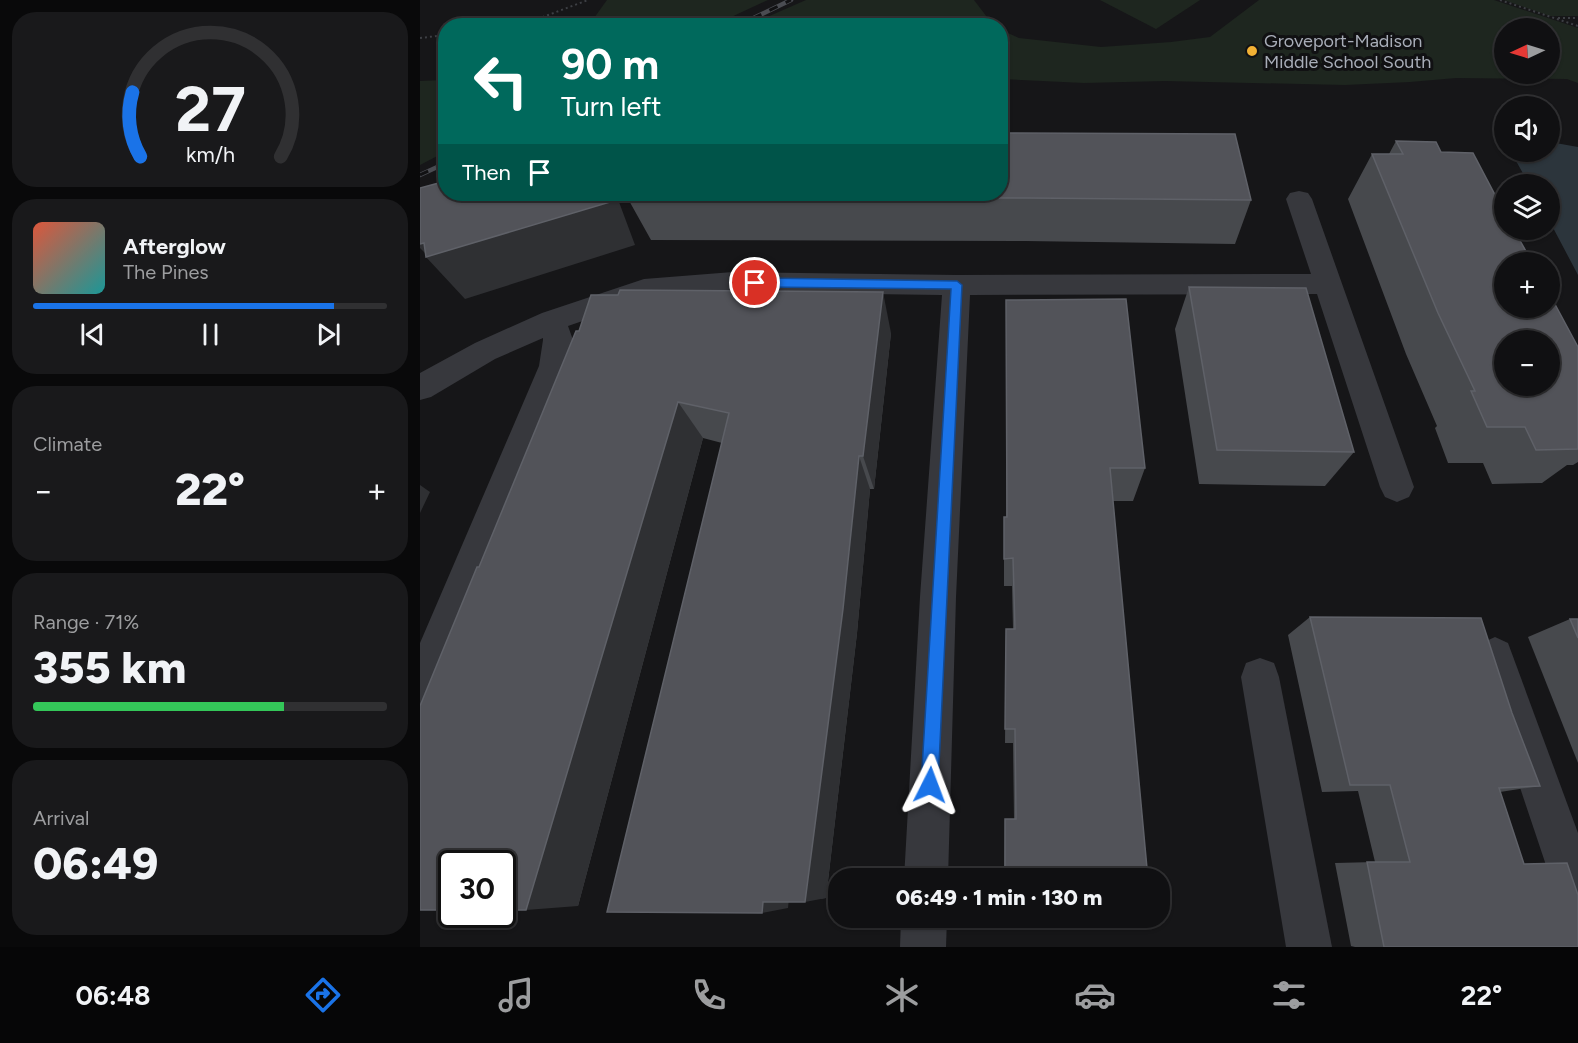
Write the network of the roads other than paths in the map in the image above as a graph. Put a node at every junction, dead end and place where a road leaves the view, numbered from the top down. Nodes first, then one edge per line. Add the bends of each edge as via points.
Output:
1 (1299, 199) dead end
2 (1329, 284) junction
3 (957, 285) junction
4 (552, 321) junction
5 (420, 388) edge
6 (1397, 487) dead end
7 (1495, 656) edge
8 (1260, 677) dead end
9 (420, 688) edge
10 (926, 868) edge
11 (1578, 895) edge
12 (923, 928) edge
13 (922, 947) edge
14 (1309, 947) edge

1 - 2 street
2 - 3 street
2 - 6 street
3 - 4 street via 733,282 644,289
3 - 10 street
4 - 5 street via 484,351
4 - 9 street via 558,340 554,366
7 - 11 street
8 - 14 street
12 - 13 street

